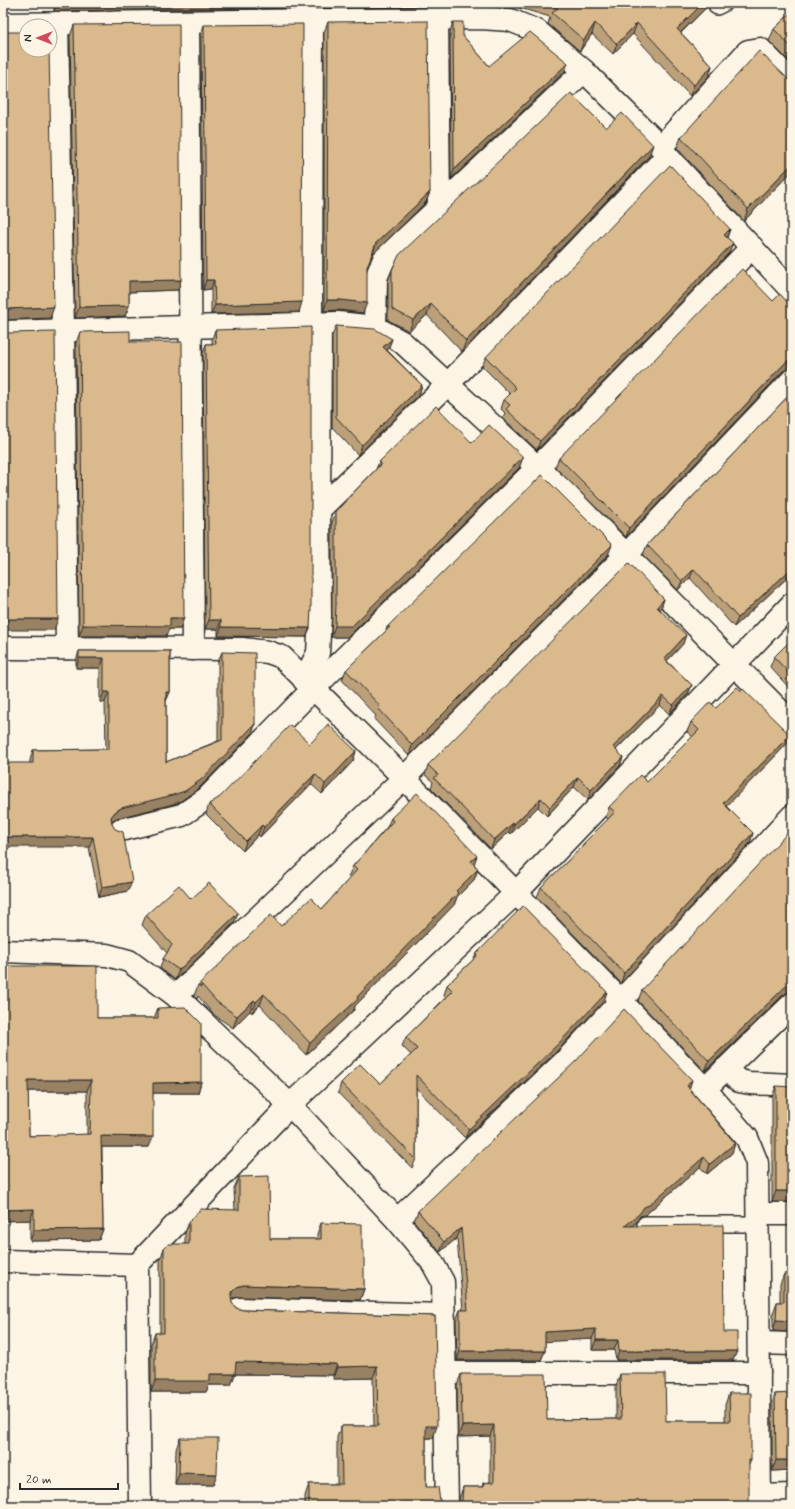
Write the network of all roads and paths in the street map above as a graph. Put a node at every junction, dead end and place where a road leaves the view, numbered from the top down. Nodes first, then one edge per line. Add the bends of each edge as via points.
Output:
1 (325, 14) edge
2 (437, 19) junction
3 (188, 22) junction
4 (58, 23) edge
5 (3, 24) edge
6 (18, 24) edge
7 (58, 58) edge
8 (584, 71) junction
9 (792, 82) edge
10 (664, 151) junction
11 (438, 209) junction
12 (752, 247) junction
13 (792, 291) edge
14 (315, 324) junction
15 (189, 327) junction
16 (375, 327) junction
17 (63, 330) junction
18 (3, 332) edge
19 (792, 380) edge
20 (448, 384) junction
21 (538, 467) junction
22 (319, 510) junction
23 (626, 555) junction
24 (792, 604) edge
25 (3, 648) edge
26 (67, 648) junction
27 (193, 649) junction
28 (734, 666) junction
29 (308, 684) junction
30 (792, 723) edge
31 (404, 778) junction
32 (792, 816) edge
33 (120, 830) edge
34 (516, 893) junction
35 (3, 951) edge
36 (176, 996) junction
37 (620, 1000) junction
38 (792, 1004) edge
39 (725, 1070) junction
40 (792, 1085) edge
41 (704, 1090) junction
42 (290, 1105) junction
43 (792, 1214) edge
44 (758, 1219) junction
45 (397, 1220) junction
46 (645, 1224) edge
47 (3, 1261) edge
48 (137, 1265) junction
49 (239, 1309) edge
50 (443, 1315) junction
51 (759, 1343) junction
52 (792, 1344) edge
53 (444, 1373) junction
54 (759, 1373) junction
55 (792, 1495) edge
56 (760, 1501) edge
57 (140, 1506) edge
58 (447, 1506) edge

1 - 2 street
1 - 3 street
1 - 14 street
2 - 8 street via 510,20 537,31
2 - 11 street
3 - 4 street
3 - 15 street
5 - 6 street
7 - 17 street
8 - 10 street
8 - 11 street
9 - 10 street via 760,49 748,51
10 - 12 street
10 - 20 street
11 - 16 street via 384,259 376,278
12 - 13 street
12 - 21 street
14 - 15 street
14 - 16 street via 338,323
14 - 22 street
15 - 17 street
15 - 27 street
16 - 20 street via 402,342
17 - 18 street
17 - 26 street
19 - 23 street
20 - 21 street
20 - 22 street
21 - 23 street
21 - 29 street
22 - 29 street via 318,653
23 - 28 street
23 - 31 street
24 - 28 street
25 - 26 street
26 - 27 street
27 - 29 street via 268,652 282,657
28 - 30 street
28 - 34 street
29 - 31 street
29 - 33 street via 207,798 182,814
31 - 34 street
31 - 36 street
32 - 37 street
34 - 37 street
34 - 42 street
35 - 36 street via 107,955 129,962
36 - 42 street
37 - 41 street
37 - 45 street via 564,1062
38 - 39 street
39 - 40 street via 739,1081
39 - 41 street
41 - 44 street via 747,1138 757,1163
42 - 45 street
42 - 48 street
43 - 44 street
44 - 46 lane
44 - 51 street
45 - 50 street via 432,1262 443,1282
47 - 48 street
48 - 57 street
49 - 50 street
50 - 53 street
51 - 52 street
51 - 54 street
53 - 54 street
53 - 58 street
54 - 56 street
55 - 56 street

